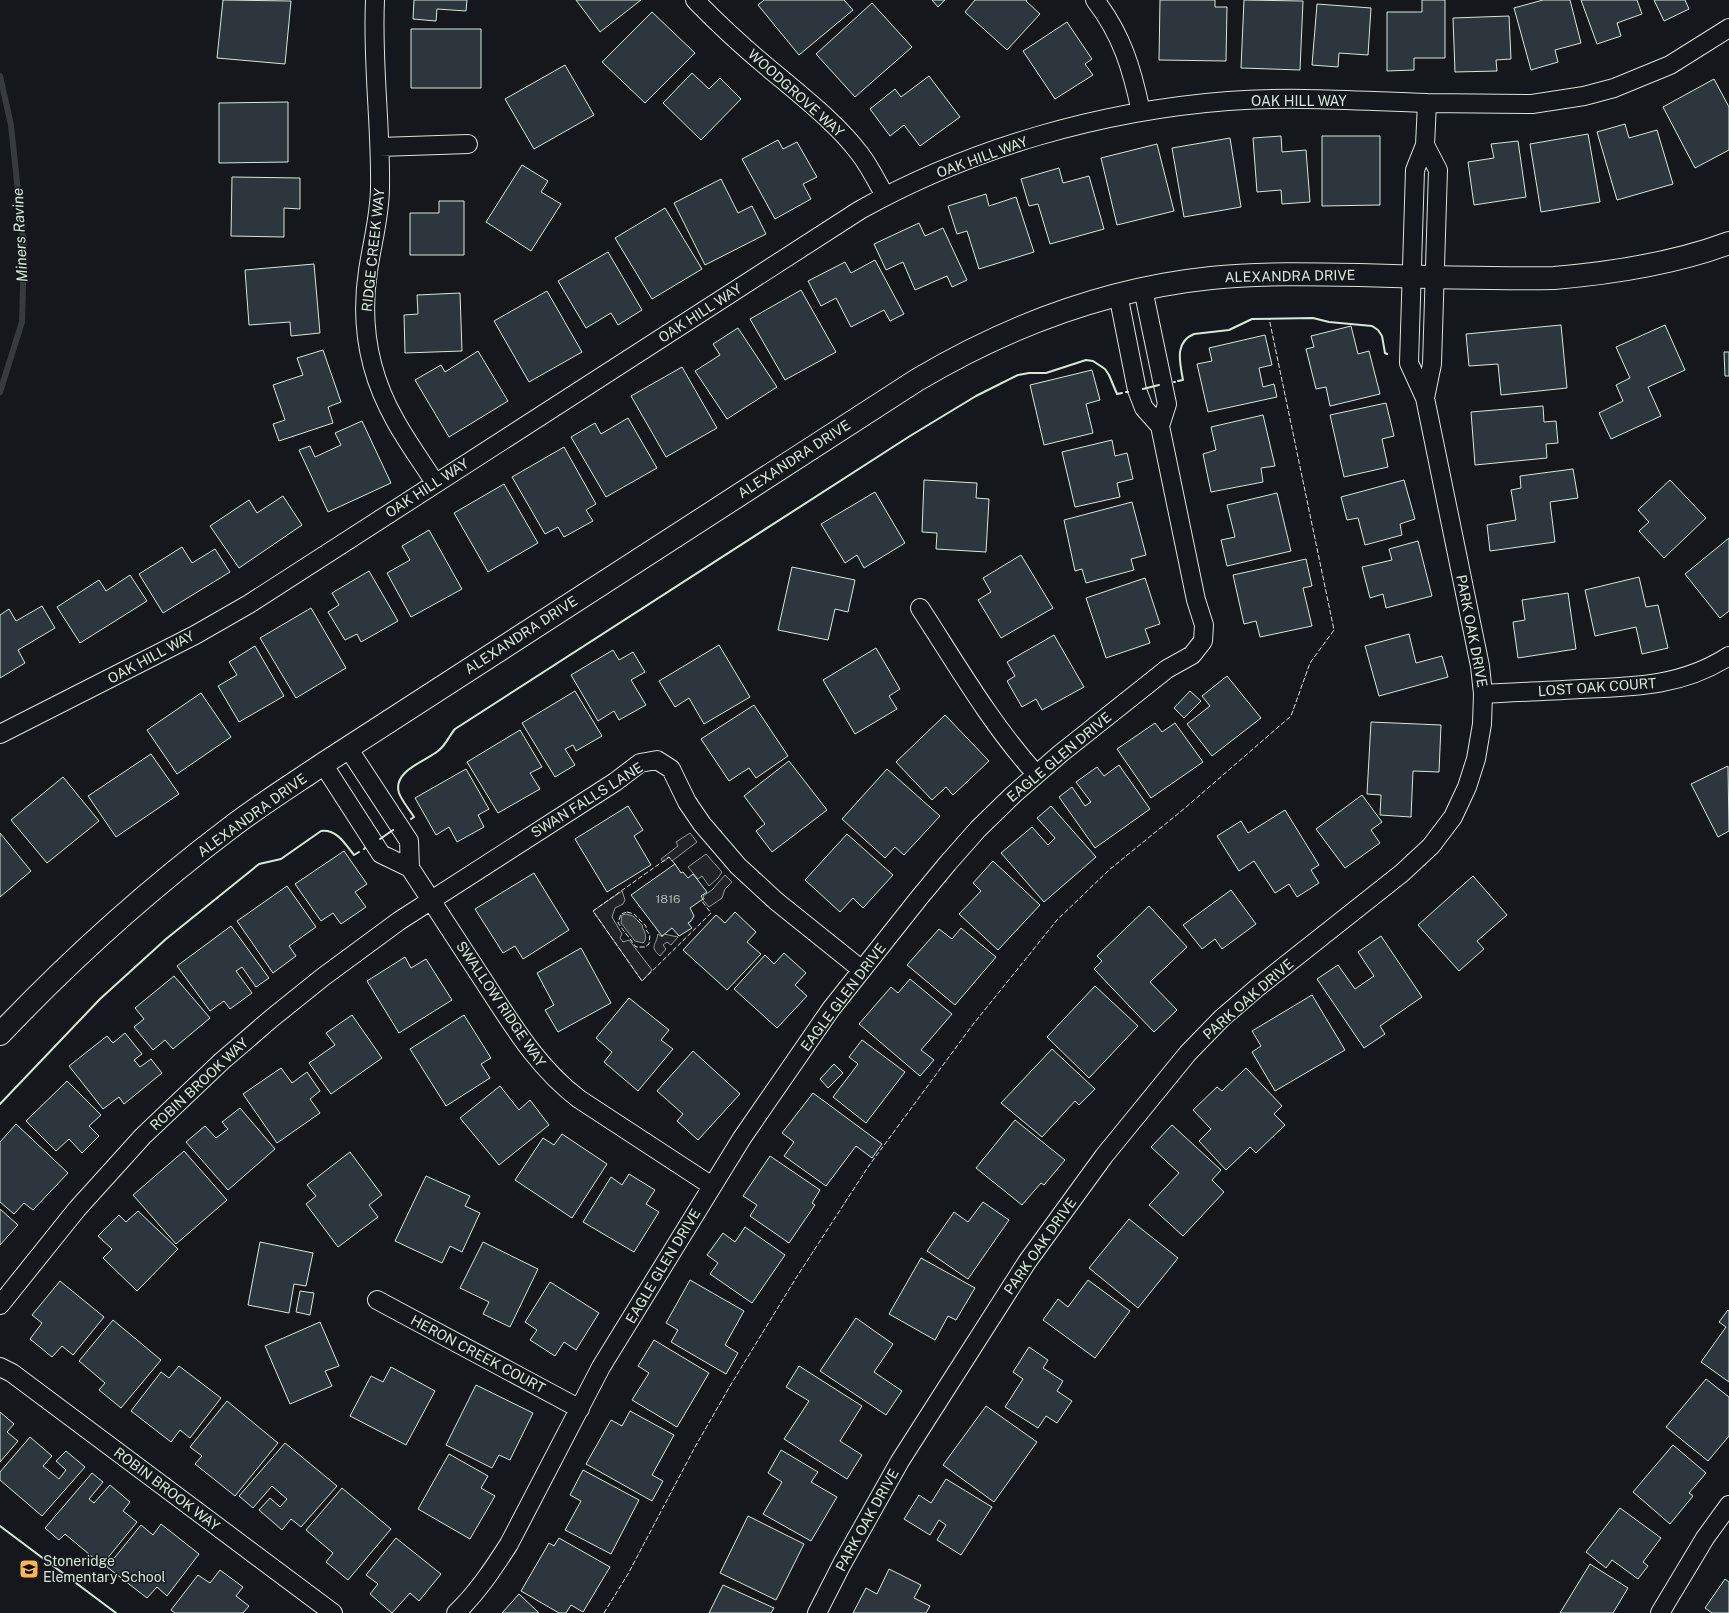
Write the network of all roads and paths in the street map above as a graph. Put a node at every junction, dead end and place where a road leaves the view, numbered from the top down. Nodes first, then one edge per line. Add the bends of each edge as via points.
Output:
1 (375, 0) edge
2 (695, 0) edge
3 (1095, 0) edge
4 (1729, 28) edge
5 (1427, 103) junction
6 (1140, 112) junction
7 (468, 144) dead end
8 (1425, 145) junction
9 (380, 147) junction
10 (885, 196) junction
11 (1414, 208) junction
12 (1437, 208) junction
13 (1729, 244) edge
14 (1412, 276) junction
15 (1434, 277) junction
16 (1143, 289) junction
17 (1118, 294) junction
18 (1410, 333) junction
19 (1433, 334) junction
20 (1159, 357) junction
21 (1132, 363) junction
22 (1425, 398) junction
23 (1160, 426) junction
24 (435, 483) junction
25 (920, 608) dead end
26 (1729, 656) edge
27 (1483, 694) junction
28 (0, 734) edge
29 (348, 748) junction
30 (323, 764) junction
31 (1036, 774) junction
32 (385, 804) junction
33 (360, 821) junction
34 (410, 868) junction
35 (431, 900) junction
36 (862, 970) junction
37 (0, 1034) edge
38 (712, 1186) junction
39 (377, 1300) dead end
40 (0, 1305) edge
41 (0, 1367) edge
42 (580, 1409) junction
43 (1729, 1505) edge
44 (333, 1613) edge
45 (456, 1613) edge
46 (817, 1613) edge
47 (1660, 1613) edge

1 - 9 street, RIDGE CREEK WAY via 375,64
2 - 10 street, WOODGROVE WAY via 843,134 860,154
3 - 6 street via 1123,47 1131,68
4 - 5 street, OAK HILL WAY via 1670,65 1614,88 1584,96 1532,104
5 - 6 street, OAK HILL WAY via 1262,100 1188,105
5 - 8 street
6 - 10 street, OAK HILL WAY via 1011,145 924,178
7 - 9 street
8 - 11 street via 1415,170
8 - 12 street via 1438,170
9 - 24 street, RIDGE CREEK WAY via 380,193 364,303 366,333 376,379 395,420
10 - 24 street, OAK HILL WAY via 831,228
11 - 12 street
11 - 14 street
12 - 15 street
13 - 15 street, ALEXANDRA DRIVE via 1675,260 1595,274 1554,278
14 - 15 street, ALEXANDRA DRIVE
14 - 16 street, ALEXANDRA DRIVE via 1248,275 1202,279
14 - 18 street, PARK OAK DRIVE
15 - 19 street, PARK OAK DRIVE
16 - 17 street, ALEXANDRA DRIVE
16 - 20 street, EAGLE GLEN DRIVE
17 - 21 street, EAGLE GLEN DRIVE
17 - 29 street, ALEXANDRA DRIVE via 1042,318 1003,334 972,348 916,380
18 - 19 street
18 - 22 street, PARK OAK DRIVE via 1409,363
19 - 22 street, PARK OAK DRIVE via 1432,364
20 - 21 street
20 - 23 street, EAGLE GLEN DRIVE via 1167,404
21 - 23 street, EAGLE GLEN DRIVE via 1137,390 1144,408
22 - 27 street, PARK OAK DRIVE via 1480,666
23 - 31 street, EAGLE GLEN DRIVE via 1196,600 1204,625 1203,641 1192,655 1167,669
24 - 28 street, OAK HILL WAY via 249,604 195,635
25 - 31 street via 999,730
26 - 27 street, LOST OAK COURT via 1689,676 1653,685
27 - 46 street, PARK OAK DRIVE via 1482,724 1476,759 1453,817 1431,846 1402,874 1222,1018 1188,1053 1104,1156 1027,1262 900,1461
29 - 30 street, ALEXANDRA DRIVE
29 - 32 street, SWALLOW RIDGE WAY
30 - 33 street
30 - 37 street, ALEXANDRA DRIVE via 231,827 151,891 80,954
31 - 36 street, EAGLE GLEN DRIVE via 983,824 958,852
32 - 33 street
32 - 34 street, SWALLOW RIDGE WAY via 408,841
33 - 34 street via 381,854
34 - 35 street, SWALLOW RIDGE WAY
35 - 36 street, SWAN FALLS LANE via 615,782 640,763 657,760 671,769 687,802 702,824 738,866 776,901
35 - 38 street, SWALLOW RIDGE WAY via 520,1037 546,1070 579,1099
35 - 40 street, ROBIN BROOK WAY via 323,977 222,1061 143,1136 96,1187
36 - 38 street, EAGLE GLEN DRIVE via 786,1073
38 - 42 street, EAGLE GLEN DRIVE via 601,1367
39 - 42 street, HERON CREEK COURT
41 - 44 street, ROBIN BROOK WAY via 12,1373
42 - 45 street, EAGLE GLEN DRIVE via 509,1544 488,1575
43 - 47 street via 1705,1538

